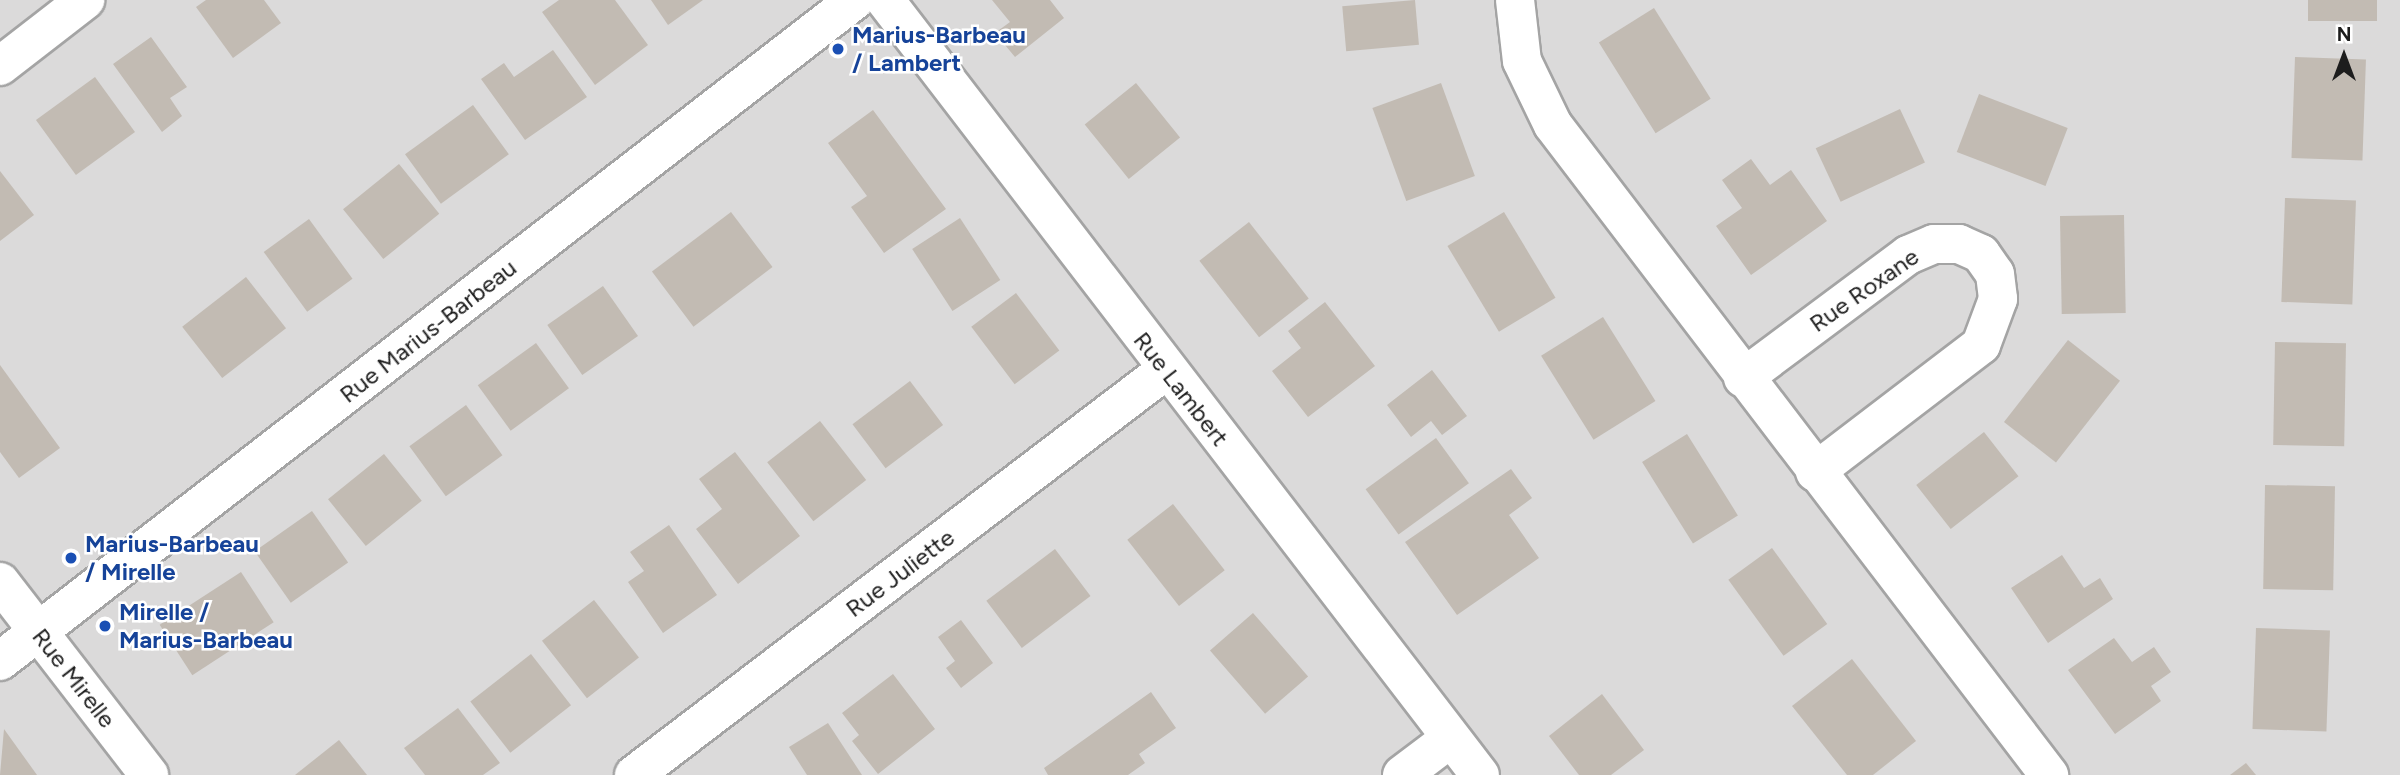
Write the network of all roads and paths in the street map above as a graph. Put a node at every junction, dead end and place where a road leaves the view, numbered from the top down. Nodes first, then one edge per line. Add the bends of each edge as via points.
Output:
1 (85, 0) edge
2 (855, 0) edge
3 (885, 0) edge
4 (1515, 0) edge
5 (0, 66) edge
6 (1166, 370) junction
7 (1743, 378) junction
8 (1815, 472) junction
9 (0, 582) edge
10 (38, 632) junction
11 (0, 660) edge
12 (1451, 738) junction
13 (149, 775) edge
14 (634, 775) edge
15 (1402, 775) edge
16 (1479, 775) edge
17 (2049, 775) edge

1 - 5 street
2 - 10 street, Rue Marius-Barbeau
3 - 6 street, Rue Lambert
4 - 7 street via 1522,61 1553,125
6 - 12 street, Rue Lambert
6 - 14 street, Rue Juliette
7 - 8 street
7 - 8 street, Rue Roxane via 1908,255 1934,244 1959,244 1981,254 1996,274 1998,299 1982,345
8 - 17 street
9 - 10 street, Rue Mirelle
10 - 11 street, Rue Marius-Barbeau
10 - 13 street, Rue Mirelle
12 - 15 street
12 - 16 street, Rue Lambert

